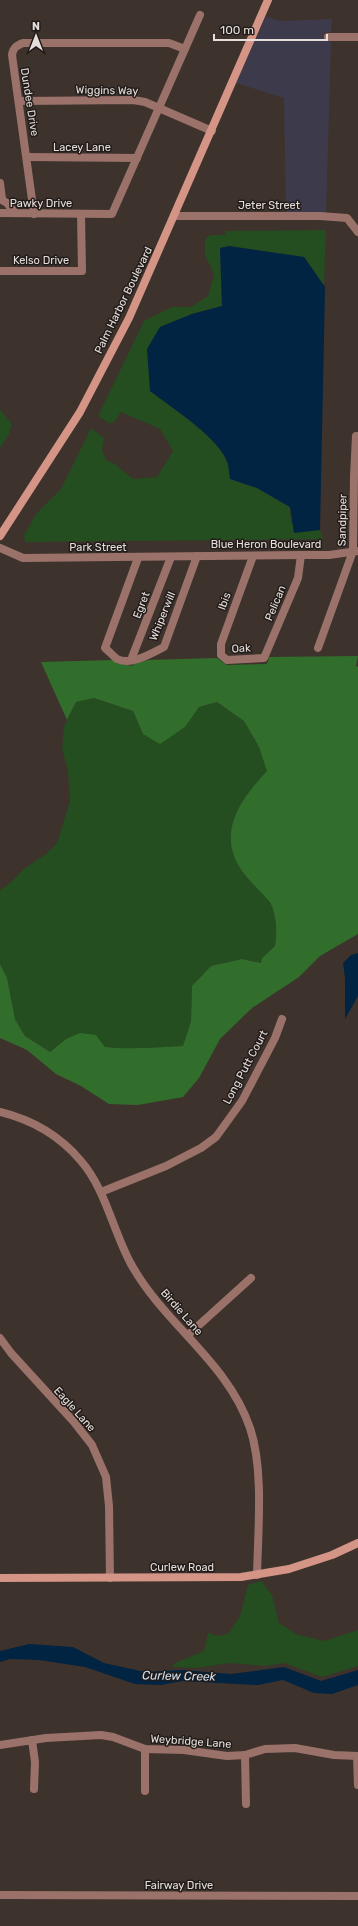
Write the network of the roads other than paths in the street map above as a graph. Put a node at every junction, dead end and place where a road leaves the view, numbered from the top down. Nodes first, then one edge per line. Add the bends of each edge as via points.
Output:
1 (268, 0) edge
2 (200, 15) dead end
3 (328, 37) dead end
4 (358, 37) edge
5 (185, 50) junction
6 (19, 101) junction
7 (160, 108) junction
8 (212, 131) junction
9 (28, 158) junction
10 (137, 158) junction
11 (0, 183) edge
12 (1, 199) edge
13 (0, 213) edge
14 (15, 213) junction
15 (34, 214) junction
16 (82, 214) junction
17 (174, 216) junction
18 (358, 233) edge
19 (0, 271) edge
20 (357, 436) edge
21 (0, 536) edge
22 (0, 548) edge
23 (356, 551) edge
24 (301, 555) junction
25 (197, 556) junction
26 (252, 556) junction
27 (171, 557) junction
28 (138, 558) junction
29 (318, 648) dead end
30 (221, 655) joint
31 (264, 658) joint
32 (131, 660) junction
33 (282, 1020) dead end
34 (0, 1112) edge
35 (101, 1192) junction
36 (251, 1278) dead end
37 (188, 1335) junction
38 (0, 1338) edge
39 (358, 1543) edge
40 (257, 1575) junction
41 (0, 1578) edge
42 (110, 1578) junction
43 (32, 1740) junction
44 (0, 1745) edge
45 (145, 1749) junction
46 (245, 1755) junction
47 (358, 1756) edge
48 (358, 1785) edge
49 (34, 1789) dead end
50 (144, 1791) dead end
51 (246, 1804) dead end
52 (0, 1895) edge
53 (358, 1896) edge

1 - 8 main road, Palm Harbor Boulevard
2 - 5 street
3 - 4 street
5 - 6 street, Dundee Drive via 169,43 23,43 16,46 12,56
5 - 7 street
6 - 7 street, Wiggins Way via 133,100
6 - 9 street, Dundee Drive
7 - 8 street, Wiggins Way
7 - 10 street
8 - 17 main road, Palm Harbor Boulevard
9 - 10 street, Lacey Lane
9 - 15 street, Dundee Drive
10 - 16 street via 112,214
11 - 12 street
12 - 14 street
13 - 14 street, Pawky Drive
14 - 15 street, Pawky Drive
15 - 16 street, Pawky Drive
16 - 19 street, Kelso Drive via 82,271
17 - 18 street, Jeter Street via 347,218
17 - 21 main road, Palm Harbor Boulevard via 129,318 94,387 58,448
20 - 23 street, Sandpiper via 354,476
22 - 28 street, Park Street via 23,558
23 - 24 street, Blue Heron Boulevard via 329,555
23 - 29 street, Sandpiper
24 - 26 street, Blue Heron Boulevard
24 - 31 street, Pelican via 298,578
25 - 26 street, Blue Heron Boulevard
25 - 27 street, Park Street
25 - 32 street, Whiperwill via 164,648
26 - 30 street, Ibis via 221,644
27 - 28 street, Park Street
27 - 32 street, Egret
28 - 32 street via 105,648 118,659
30 - 31 street, Oak via 227,660
33 - 35 street, Long Putt Court via 242,1101 216,1137 202,1148 166,1166
34 - 35 street, Birdie Lane via 34,1122 53,1134 83,1162
35 - 37 street, Birdie Lane via 132,1266
36 - 37 street
37 - 40 street, Birdie Lane via 232,1389 252,1433 258,1466
38 - 42 street, Eagle Lane via 11,1354 92,1445 106,1477
39 - 40 main road, Curlew Road via 309,1564
40 - 42 main road, Curlew Road
41 - 42 main road, Curlew Road
43 - 44 street, Weybridge Lane
43 - 45 street, Weybridge Lane via 101,1735
43 - 49 street via 35,1762
45 - 46 street, Weybridge Lane via 184,1750 227,1756
45 - 50 street
46 - 47 street, Weybridge Lane via 265,1749 295,1748 334,1755
46 - 51 street
47 - 48 street
52 - 53 street, Fairway Drive

